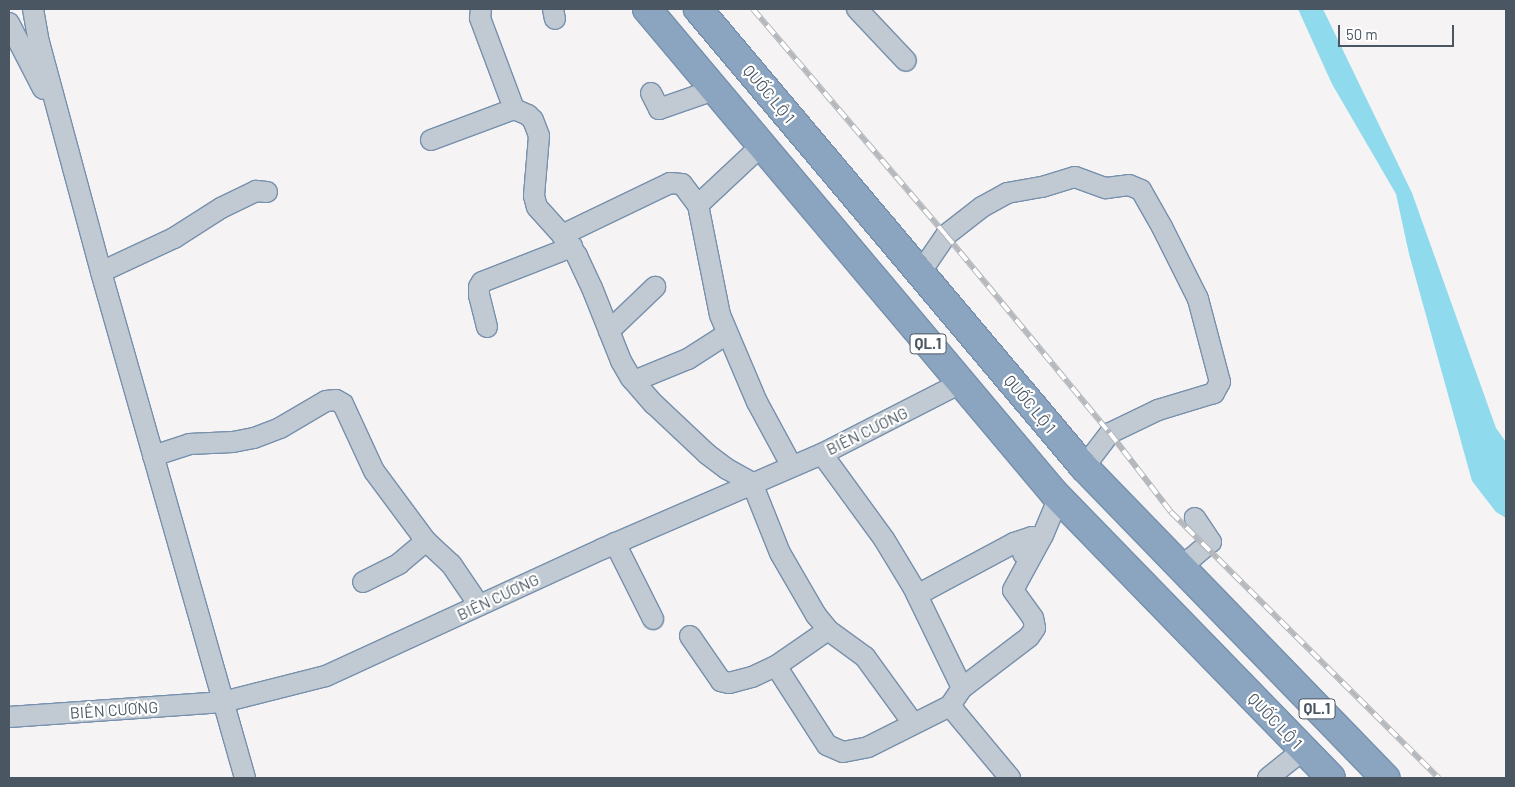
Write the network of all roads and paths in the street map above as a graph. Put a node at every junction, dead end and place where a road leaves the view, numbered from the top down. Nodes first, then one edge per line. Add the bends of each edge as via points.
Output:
1 (33, 9) edge
2 (481, 9) edge
3 (647, 9) edge
4 (698, 9) edge
5 (857, 9) edge
6 (9, 23) edge
7 (906, 60) dead end
8 (714, 90) junction
9 (651, 93) dead end
10 (514, 109) junction
11 (62, 124) junction
12 (431, 140) dead end
13 (761, 146) junction
14 (267, 192) dead end
15 (698, 205) junction
16 (567, 241) junction
17 (101, 272) junction
18 (920, 273) junction
19 (655, 287) dead end
20 (487, 327) dead end
21 (609, 331) junction
22 (727, 334) junction
23 (634, 381) junction
24 (961, 383) junction
25 (822, 454) junction
26 (153, 456) junction
27 (791, 465) junction
28 (1084, 467) junction
29 (752, 483) junction
30 (1059, 497) junction
31 (1195, 518) dead end
32 (426, 541) junction
33 (615, 543) junction
34 (1180, 567) junction
35 (1009, 580) dead end
36 (363, 582) dead end
37 (917, 595) junction
38 (479, 605) junction
39 (653, 619) dead end
40 (828, 630) junction
41 (690, 636) dead end
42 (1250, 639) junction
43 (776, 666) junction
44 (1222, 667) junction
45 (962, 688) junction
46 (222, 702) junction
47 (950, 706) junction
48 (9, 717) edge
49 (913, 723) junction
50 (1303, 750) junction
51 (244, 778) edge
52 (1010, 778) edge
53 (1268, 778) edge
54 (1331, 778) edge
55 (1385, 778) edge

1 - 11 street
2 - 10 street via 480,18
3 - 8 highway, QUỐC LỘ 1 / QL.1
4 - 18 highway, QUỐC LỘ 1 / QL.1
5 - 7 street
6 - 11 street
8 - 9 street via 659,109
8 - 13 highway, QUỐC LỘ 1 / QL.1
10 - 12 street
10 - 16 street via 528,115 539,136 534,200 541,213
11 - 17 street
13 - 15 street
13 - 24 highway, QUỐC LỘ 1 / QL.1
14 - 17 street via 256,191 221,208 174,238
15 - 16 street via 682,184 670,183
15 - 22 street via 713,288
16 - 20 street via 482,282 479,295
16 - 21 street via 592,288
17 - 26 street
18 - 28 highway, QUỐC LỘ 1 / QL.1
18 - 28 street via 946,235 982,207 1007,193 1075,177 1106,188 1129,185 1141,190 1198,299 1220,382 1214,393 1158,410 1110,433
19 - 21 street
21 - 23 street via 621,361
22 - 23 street via 704,350
22 - 27 street via 757,402
23 - 29 street via 707,454
24 - 25 street, BIÊN CƯƠNG
24 - 30 highway, QUỐC LỘ 1 / QL.1
25 - 27 street, BIÊN CƯƠNG
25 - 37 street via 884,539
26 - 32 street via 189,444 254,438 280,428 326,401 336,400 349,413 374,471
26 - 46 street
27 - 29 street, BIÊN CƯƠNG
28 - 34 highway, QUỐC LỘ 1 / QL.1
29 - 33 street, BIÊN CƯƠNG
29 - 40 street via 789,572
30 - 44 highway, QUỐC LỘ 1 / QL.1
30 - 45 street via 1043,535 1013,590 1033,618 1035,628
31 - 34 street via 1211,542
32 - 36 street via 399,564
32 - 38 street via 450,564
33 - 38 street, BIÊN CƯƠNG
33 - 39 street
34 - 42 highway, QUỐC LỘ 1 / QL.1
35 - 37 street via 1032,538 1014,543
37 - 45 street
38 - 46 street, BIÊN CƯƠNG via 326,676
40 - 43 street
40 - 49 street via 865,657
41 - 43 street via 721,681 740,681
42 - 44 highway
42 - 55 highway, QUỐC LỘ 1 / QL.1
43 - 49 street via 827,745 833,749 843,752 868,747
44 - 50 highway, QUỐC LỘ 1 / QL.1
45 - 47 street
46 - 48 street, BIÊN CƯƠNG
46 - 51 street
47 - 49 street
47 - 52 street
50 - 53 street
50 - 54 highway, QUỐC LỘ 1 / QL.1

